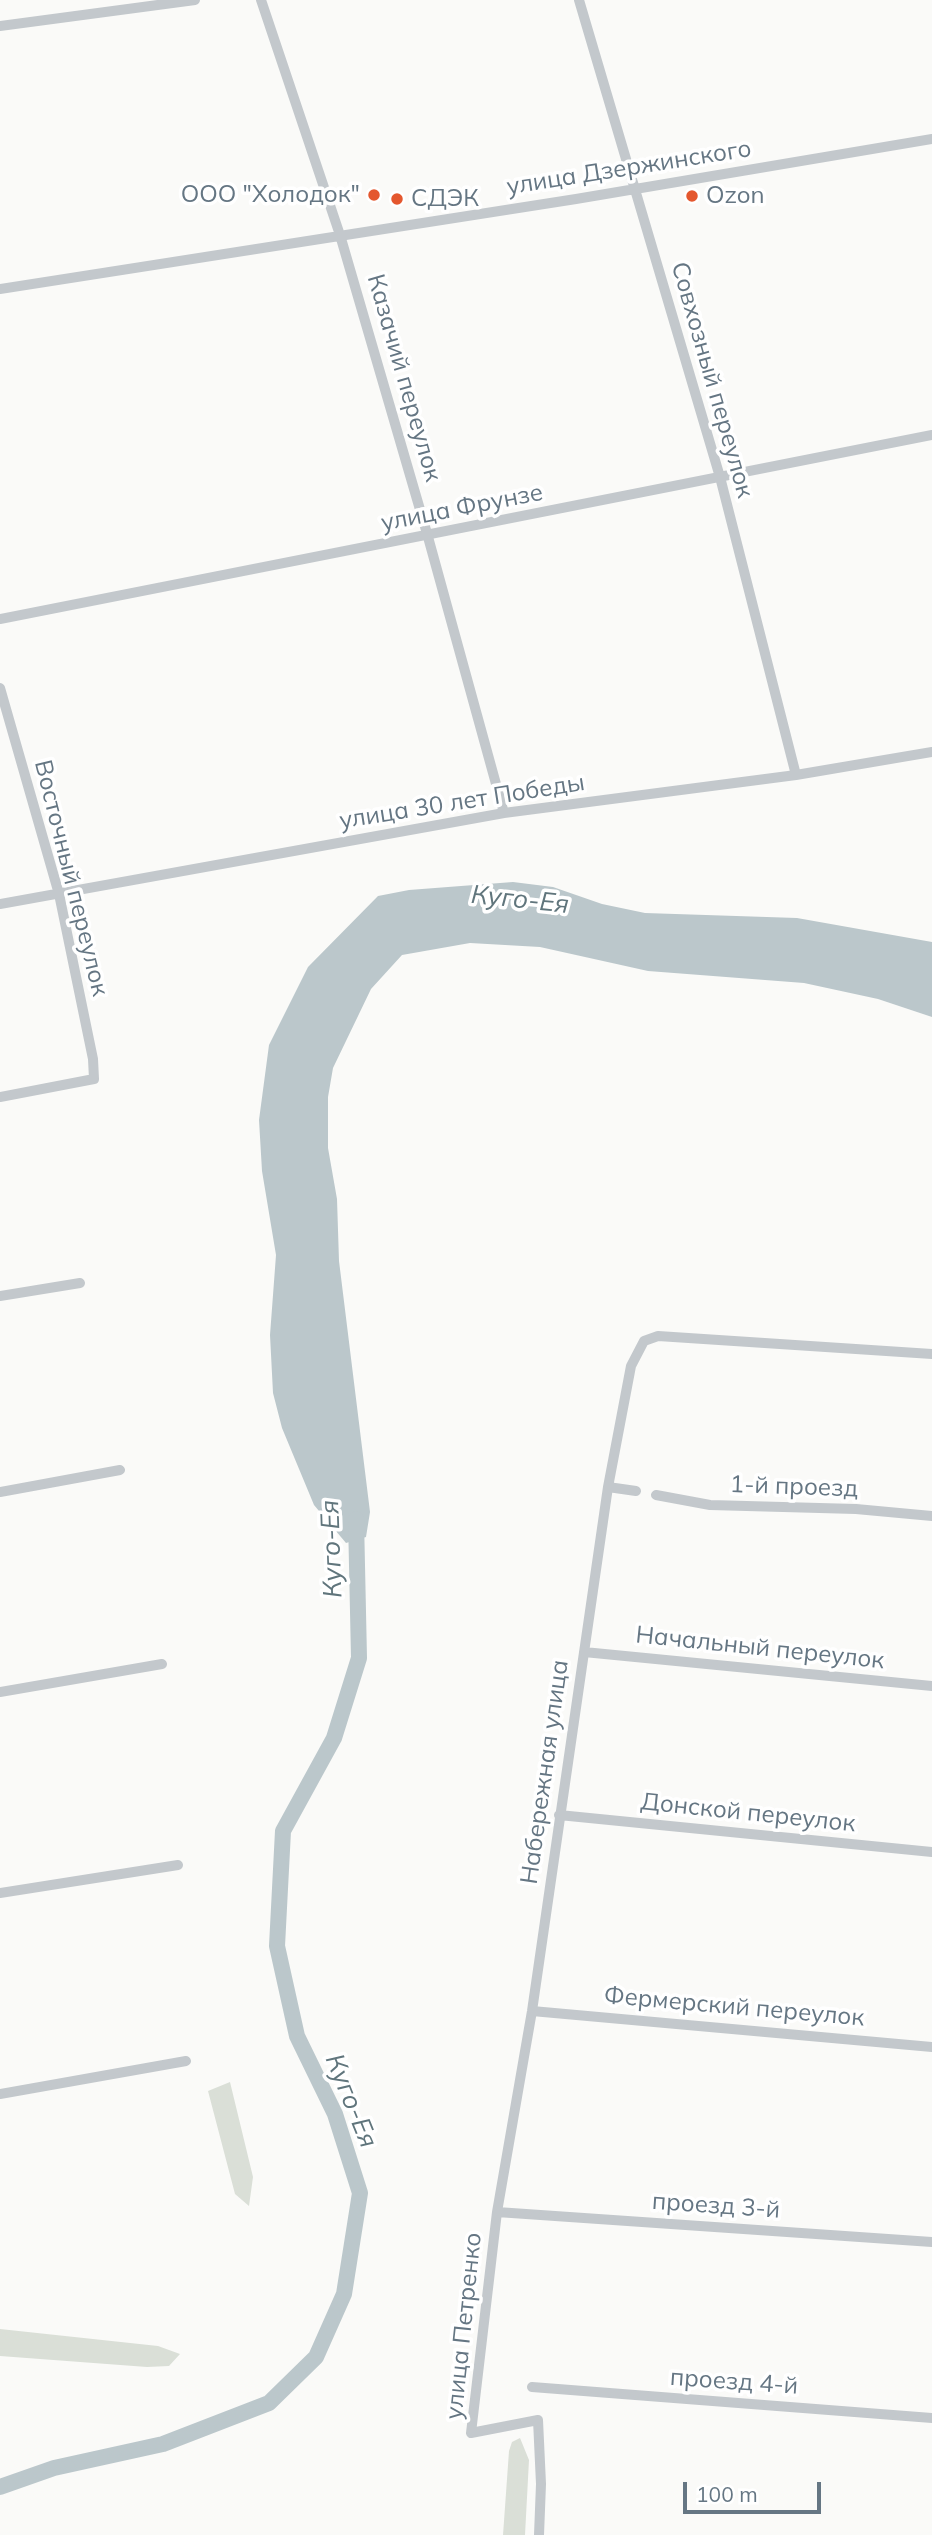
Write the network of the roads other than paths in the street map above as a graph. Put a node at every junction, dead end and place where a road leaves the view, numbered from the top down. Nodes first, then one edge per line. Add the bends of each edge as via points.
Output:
1 (195, 0) edge
2 (261, 0) edge
3 (579, 0) edge
4 (0, 26) edge
5 (932, 139) edge
6 (635, 189) junction
7 (340, 235) junction
8 (0, 289) edge
9 (932, 435) edge
10 (720, 477) junction
11 (428, 537) junction
12 (0, 619) edge
13 (0, 688) edge
14 (932, 752) edge
15 (796, 775) junction
16 (505, 814) junction
17 (58, 894) junction
18 (0, 904) edge
19 (0, 1097) edge
20 (80, 1283) dead end
21 (0, 1296) edge
22 (932, 1354) edge
23 (120, 1470) dead end
24 (608, 1487) junction
25 (636, 1491) dead end
26 (0, 1492) edge
27 (656, 1495) dead end
28 (932, 1516) edge
29 (584, 1652) junction
30 (162, 1664) dead end
31 (932, 1686) edge
32 (0, 1692) edge
33 (559, 1815) junction
34 (932, 1852) edge
35 (178, 1865) dead end
36 (0, 1893) edge
37 (532, 2011) junction
38 (932, 2047) edge
39 (186, 2061) dead end
40 (0, 2094) edge
41 (497, 2213) junction
42 (932, 2242) edge
43 (532, 2387) dead end
44 (932, 2418) edge
45 (539, 2535) edge

1 - 4 street
2 - 7 street, Казачий переулок
3 - 6 street, Совхозный переулок
5 - 6 street, улица Дзержинского
6 - 7 street, улица Дзержинского
6 - 10 street, Совхозный переулок
7 - 8 street, улица Дзержинского
7 - 11 street, Казачий переулок
9 - 10 street, улица Фрунзе
10 - 11 street, улица Фрунзе
10 - 15 street, Совхозный переулок
11 - 12 street, улица Фрунзе
11 - 16 street, Казачий переулок
13 - 17 street, Восточный переулок
14 - 15 street, улица 30 лет Победы
15 - 16 street, улица 30 лет Победы
16 - 17 street, улица 30 лет Победы
17 - 18 street, улица 30 лет Победы
17 - 19 street, Восточный переулок via 94,1079
20 - 21 street
22 - 24 street, Набережная улица via 673,1336 644,1341 631,1366
23 - 26 street
24 - 25 street
24 - 29 street, Набережная улица
27 - 28 street, 1-й проезд via 710,1505
29 - 31 street, Начальный переулок
29 - 33 street, Набережная улица
30 - 32 street
33 - 34 street, Донской переулок
33 - 37 street, Набережная улица
35 - 36 street
37 - 38 street, Фермерский переулок
37 - 41 street, Набережная улица
39 - 40 street
41 - 42 street, проезд 3-й
41 - 45 street, улица Петренко via 471,2433 538,2420
43 - 44 street, проезд 4-й

